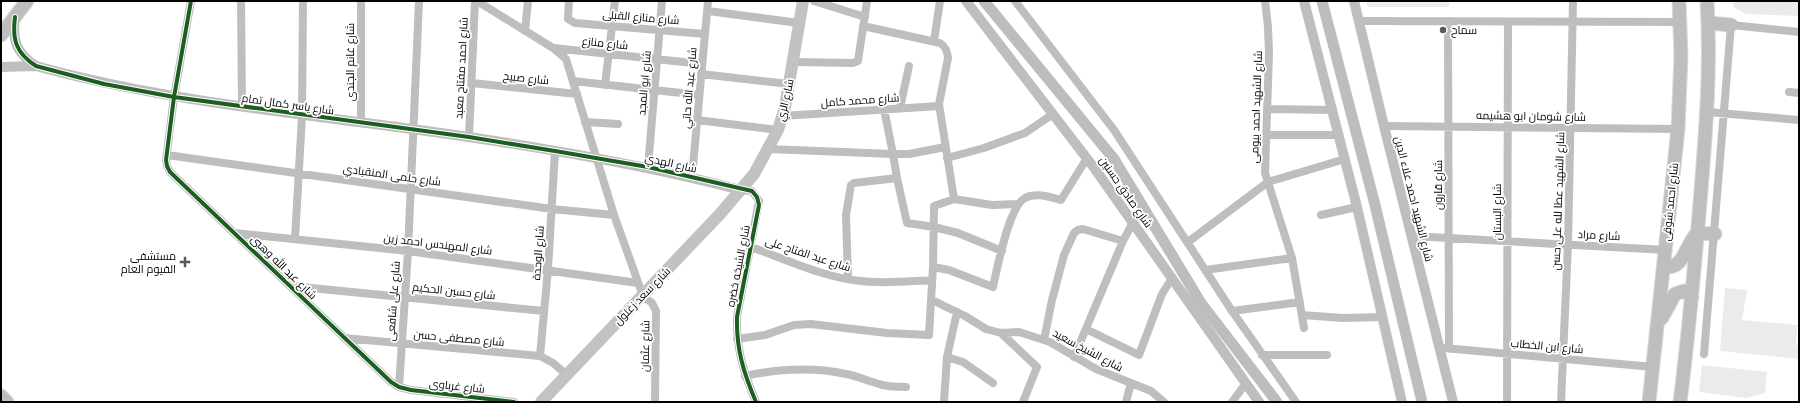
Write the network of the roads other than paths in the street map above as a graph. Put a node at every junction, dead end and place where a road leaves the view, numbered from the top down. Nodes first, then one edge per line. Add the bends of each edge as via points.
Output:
1 (27, 1) edge
2 (191, 1) edge
3 (241, 1) edge
4 (304, 1) edge
5 (361, 1) edge
6 (419, 1) edge
7 (476, 1) edge
8 (528, 1) edge
9 (569, 1) edge
10 (615, 1) edge
11 (662, 1) edge
12 (708, 1) edge
13 (803, 1) edge
14 (814, 1) edge
15 (867, 1) edge
16 (940, 1) edge
17 (966, 1) edge
18 (1015, 1) edge
19 (1264, 1) edge
20 (1304, 1) edge
21 (1354, 1) edge
22 (1573, 1) edge
23 (1678, 1) edge
24 (1707, 1) edge
25 (708, 11) junction
26 (15, 17) junction
27 (865, 17) junction
28 (1359, 21) junction
29 (1448, 21) junction
30 (1508, 22) junction
31 (1573, 22) junction
32 (1680, 22) junction
33 (799, 23) junction
34 (1709, 23) junction
35 (612, 26) junction
36 (863, 26) junction
37 (1731, 26) junction
38 (660, 30) junction
39 (525, 31) junction
40 (1799, 32) edge
41 (705, 34) junction
42 (1, 35) edge
43 (934, 41) junction
44 (553, 48) junction
45 (608, 54) junction
46 (657, 59) junction
47 (793, 62) junction
48 (702, 64) junction
49 (36, 66) junction
50 (909, 66) dead end
51 (1, 67) edge
52 (702, 74) junction
53 (574, 81) junction
54 (472, 83) junction
55 (605, 84) junction
56 (789, 84) junction
57 (654, 90) junction
58 (1789, 92) dead end
59 (1799, 93) edge
60 (577, 94) junction
61 (699, 95) junction
62 (174, 97) junction
63 (939, 106) junction
64 (242, 107) junction
65 (900, 108) junction
66 (884, 109) junction
67 (1267, 109) junction
68 (1333, 110) junction
69 (1707, 112) junction
70 (1724, 113) junction
71 (1053, 114) junction
72 (302, 116) junction
73 (782, 116) junction
74 (697, 120) junction
75 (1799, 120) edge
76 (361, 122) junction
77 (586, 122) junction
78 (618, 124) dead end
79 (1384, 126) junction
80 (1449, 126) junction
81 (1508, 127) junction
82 (1571, 128) junction
83 (1678, 128) junction
84 (412, 129) junction
85 (778, 130) junction
86 (1266, 135) junction
87 (1339, 135) junction
88 (469, 137) junction
89 (946, 147) junction
90 (768, 150) junction
91 (555, 151) junction
92 (893, 154) junction
93 (167, 155) junction
94 (596, 158) junction
95 (947, 158) junction
96 (1087, 158) junction
97 (1345, 159) junction
98 (648, 167) junction
99 (299, 173) junction
100 (692, 177) junction
101 (897, 178) junction
102 (1268, 182) junction
103 (411, 189) junction
104 (742, 190) junction
105 (954, 199) junction
106 (1017, 204) junction
107 (1357, 207) junction
108 (552, 209) junction
109 (614, 215) junction
110 (1321, 215) dead end
111 (1133, 222) junction
112 (934, 227) junction
113 (235, 233) junction
114 (1698, 233) junction
115 (1714, 234) junction
116 (1412, 236) junction
117 (1449, 238) junction
118 (295, 239) junction
119 (1123, 241) junction
120 (1508, 241) junction
121 (1188, 242) junction
122 (1568, 244) junction
123 (751, 247) junction
124 (1666, 250) junction
125 (408, 251) junction
126 (1002, 251) junction
127 (1292, 258) junction
128 (1664, 266) junction
129 (934, 267) junction
130 (548, 269) junction
131 (1205, 270) junction
132 (1172, 278) junction
133 (848, 280) junction
134 (932, 280) junction
135 (638, 282) junction
136 (291, 286) junction
137 (643, 296) junction
138 (404, 297) junction
139 (1692, 297) junction
140 (932, 300) junction
141 (1300, 302) junction
142 (544, 311) junction
143 (1232, 311) junction
144 (957, 312) junction
145 (1302, 315) junction
146 (1383, 317) junction
147 (1304, 328) dead end
148 (1086, 329) junction
149 (1658, 329) junction
150 (1001, 333) junction
151 (344, 338) junction
152 (737, 339) junction
153 (1044, 340) junction
154 (401, 343) junction
155 (1444, 348) junction
156 (1508, 353) junction
157 (1704, 354) dead end
158 (1262, 355) junction
159 (1327, 355) dead end
160 (540, 356) junction
161 (947, 357) junction
162 (1074, 357) junction
163 (1562, 359) junction
164 (1653, 367) junction
165 (566, 374) junction
166 (745, 376) junction
167 (994, 383) dead end
168 (1130, 383) junction
169 (1246, 383) junction
170 (399, 387) junction
171 (906, 387) dead end
172 (1, 396) edge
173 (7, 402) edge
174 (514, 402) edge
175 (541, 402) edge
176 (655, 402) edge
177 (756, 402) edge
178 (944, 402) edge
179 (1023, 402) edge
180 (1126, 402) edge
181 (1164, 402) edge
182 (1232, 402) edge
183 (1259, 402) edge
184 (1296, 402) edge
185 (1402, 402) edge
186 (1453, 402) edge
187 (1507, 402) edge
188 (1561, 402) edge
189 (1649, 402) edge
190 (1680, 402) edge

1 - 26 main road
2 - 62 street
3 - 64 street
4 - 72 street
5 - 76 street, شارع غانم الجندى
6 - 84 street, شارع على شافعى
7 - 39 street
7 - 54 street, شارع احمد مفتاح معبد
8 - 39 street
9 - 35 street, شارع منازع القبلى via 568,19 575,23
10 - 35 street
11 - 38 street, شارع ابو المجد
12 - 25 street, شارع عبد الله حاتي
13 - 33 main road, شارع الري
14 - 27 street
15 - 27 street
16 - 43 street
17 - 71 street, شارع صادق حسنين
18 - 121 street, شارع صادق حسنين via 1114,130
19 - 67 street, شارع الشهيد احمد بيومى via 1269,40
20 - 68 street
21 - 28 street, شارع الشهيد احمد علاء الدين
22 - 31 street, شارع الشهيد عطا لله على حسن
23 - 32 main road, شارع احمد شوقى
24 - 34 main road
25 - 33 street
25 - 41 street, شارع عبد الله حاتي
26 - 42 main road
26 - 49 street, شارع ياسر كمال تمام via 14,33 17,46 23,56
27 - 36 street
28 - 29 street
28 - 79 street, شارع الشهيد احمد علاء الدين
29 - 30 street
29 - 80 street, شارع قارون
30 - 31 street
30 - 81 street, شارع البستان
31 - 32 street
31 - 82 street, شارع الشهيد عطا لله على حسن
32 - 83 main road, شارع احمد شوقى
33 - 47 main road, شارع الري
34 - 37 main road
34 - 69 main road
35 - 38 street, شارع منازع القبلى
35 - 45 street
36 - 43 street
36 - 47 street via 859,59 855,62
37 - 40 street
37 - 70 street
38 - 41 street, شارع منازع القبلى
38 - 46 street, شارع ابو المجد
39 - 44 street
41 - 48 street, شارع عبد الله حاتي
43 - 63 street via 945,46 948,58
44 - 45 street, شارع منازع
44 - 53 street via 566,59
45 - 46 street, شارع منازع
45 - 55 street
46 - 48 street, شارع منازع
46 - 57 street, شارع ابو المجد
47 - 56 main road, شارع الري
48 - 52 street, شارع عبد الله حاتي
49 - 51 street, شارع ياسر كمال تمام
49 - 62 street, شارع ياسر كمال تمام via 104,84
50 - 65 street
52 - 56 street
52 - 61 street, شارع عبد الله حاتي
53 - 55 street
53 - 60 street
54 - 60 street, شارع صبيح
54 - 88 street, شارع احمد مفتاح معبد
55 - 57 street
56 - 73 main road, شارع الري
57 - 61 street
57 - 98 street, شارع ابو المجد
58 - 59 street
60 - 77 street
61 - 74 street, شارع عبد الله حاتي
62 - 64 street, شارع ياسر كمال تمام
62 - 93 street
63 - 65 street, شارع محمد كامل
63 - 89 street
64 - 72 street, شارع ياسر كمال تمام
65 - 66 street, شارع محمد كامل
66 - 73 street, شارع محمد كامل
66 - 92 street
67 - 68 street
67 - 86 street, شارع الشهيد احمد بيومى
68 - 87 street
69 - 70 street
69 - 114 main road
70 - 75 street
70 - 115 street
71 - 95 street via 1025,133
71 - 96 street, شارع صادق حسنين
72 - 76 street, شارع ياسر كمال تمام
72 - 99 street
73 - 85 main road, شارع الري
74 - 85 street
74 - 100 street, شارع عبد الله حاتي
76 - 84 street, شارع ياسر كمال تمام
77 - 78 street
77 - 94 street
79 - 80 street, شارع شومان ابو هشيمه
79 - 116 street, شارع الشهيد احمد علاء الدين
80 - 81 street, شارع شومان ابو هشيمه
80 - 117 street, شارع قارون
81 - 82 street, شارع شومان ابو هشيمه
81 - 120 street, شارع البستان
82 - 83 street, شارع شومان ابو هشيمه
82 - 122 street, شارع الشهيد عطا لله على حسن
83 - 124 main road, شارع احمد شوقى
84 - 88 street, شارع ياسر كمال تمام
84 - 103 street, شارع على شافعى
85 - 90 main road, شارع الري
86 - 87 street
86 - 102 street, شارع الشهيد احمد بيومى via 1265,164
87 - 97 street
88 - 91 street, شارع ياسر كمال تمام
89 - 92 street via 909,154
89 - 95 street
90 - 92 street
90 - 104 main road, شارع الري
91 - 94 street, شارع ياسر كمال تمام
91 - 108 street, شارع الوحدة
92 - 101 street
93 - 99 street, شارع حلمى المنقبادي
93 - 113 street, شارع عبد الله وهبى via 166,163 170,172
94 - 98 street, شارع الهدي
94 - 109 street
95 - 105 street
96 - 106 street via 1061,200 1036,195 1026,197
96 - 111 street, شارع صادق حسنين
97 - 102 street
97 - 107 street
98 - 100 street, شارع الهدي
99 - 103 street, شارع حلمى المنقبادي
99 - 118 street
100 - 104 street, شارع الهدي
101 - 112 street via 907,223
101 - 133 street via 852,185 846,215
102 - 121 street
102 - 127 street, شارع الشهيد احمد بيومى
103 - 108 street, شارع حلمى المنقبادي
103 - 125 street, شارع على شافعى
104 - 123 street, شارع الشيخه خضره via 752,192 758,201
104 - 137 main road, شارع سعد زغلول
105 - 106 street via 992,205
105 - 112 street via 934,206
106 - 126 street
107 - 110 street
107 - 146 street
108 - 109 street, شارع حلمى المنقبادي
108 - 130 street, شارع الوحدة
109 - 135 street
111 - 119 street
111 - 132 street, شارع صادق حسنين
112 - 126 street via 958,233
112 - 129 street
113 - 118 street, شارع المهندس احمد زين
113 - 136 street, شارع عبد الله وهبى
114 - 115 main road
114 - 128 main road via 1688,245 1679,263 1672,267
114 - 139 main road
115 - 157 street
116 - 117 street, شارع مراد
116 - 155 street, شارع الشهيد احمد علاء الدين
117 - 120 street, شارع مراد
117 - 155 street, شارع قارون
118 - 125 street, شارع المهندس احمد زين
119 - 148 street
119 - 153 street via 1083,229 1074,233 1064,255
120 - 122 street, شارع مراد
120 - 156 street, شارع البستان
121 - 131 street, شارع صادق حسنين
122 - 124 street, شارع مراد
122 - 163 street, شارع الشهيد عطا لله على حسن
123 - 133 street, شارع عبد الفتاح على
123 - 152 street, شارع الشيخه خضره via 737,317
124 - 128 main road, شارع احمد شوقى
125 - 130 street, شارع المهندس احمد زين
125 - 138 street, شارع على شافعى
126 - 129 street via 993,288 949,270
127 - 131 street
127 - 141 street, شارع الشهيد احمد بيومى
128 - 149 main road, شارع احمد شوقى
129 - 134 street
130 - 135 street, شارع المهندس احمد زين
130 - 142 street, شارع الوحدة
131 - 143 street, شارع صادق حسنين
132 - 148 street via 1162,294 1139,355
132 - 169 street, شارع صادق حسنين
133 - 134 street, شارع عبد الفتاح على
134 - 140 street
135 - 137 street
136 - 138 street, شارع حسين الحكيم
136 - 151 street, شارع عبد الله وهبى
137 - 165 main road, شارع سعد زغلول
137 - 176 street, شارع عثمان via 652,303 656,312
138 - 142 street, شارع حسين الحكيم
138 - 154 street, شارع على شافعى
139 - 149 main road via 1684,291 1675,294
139 - 190 main road
140 - 144 street, شارع الشيخ سعيد
140 - 152 street via 929,335 811,324 794,325 764,335
141 - 143 street
141 - 145 street, شارع الشهيد احمد بيومى
142 - 160 street, شارع الوحدة
143 - 158 street, شارع صادق حسنين
144 - 150 street, شارع الشيخ سعيد via 986,329
144 - 161 street
145 - 146 street
145 - 147 street, شارع الشهيد احمد بيومى
146 - 185 street
148 - 162 street
149 - 164 main road, شارع احمد شوقى
150 - 153 street, شارع الشيخ سعيد via 1019,332
150 - 179 street via 1036,367
151 - 154 street, شارع مصطفى حسن
151 - 170 street, شارع عبد الله وهبى
152 - 166 street, شارع الشيخه خضره
153 - 162 street, شارع الشيخ سعيد
154 - 160 street, شارع مصطفى حسن
154 - 170 street, شارع على شافعى
155 - 156 street, شارع ابن الخطاب
155 - 186 street, شارع الشهيد احمد علاء الدين
156 - 163 street, شارع ابن الخطاب
156 - 187 street, شارع البستان
158 - 159 street
158 - 184 street, شارع صادق حسنين
160 - 165 street, شارع مصطفى حسن
161 - 167 street via 962,362
161 - 178 street
162 - 168 street, شارع الشيخ سعيد via 1101,372
163 - 164 street, شارع ابن الخطاب
163 - 188 street, شارع الشهيد عطا لله على حسن
164 - 189 main road, شارع احمد شوقى
165 - 175 main road, شارع سعد زغلول
166 - 171 street via 768,372 826,371 848,374 880,385
166 - 177 street, شارع الشيخه خضره
168 - 180 street
168 - 181 street, شارع الشيخ سعيد via 1152,391
169 - 182 street
169 - 183 street, شارع صادق حسنين
170 - 174 street, شارع غرباوى
172 - 173 main road

